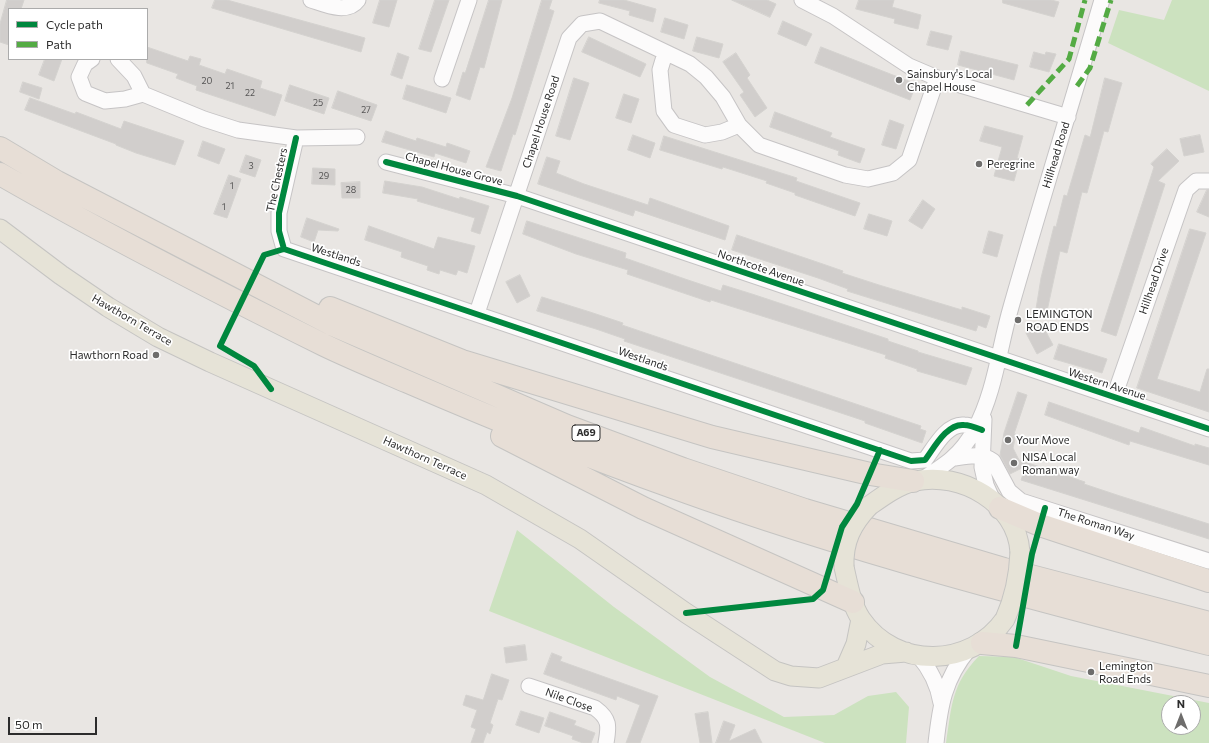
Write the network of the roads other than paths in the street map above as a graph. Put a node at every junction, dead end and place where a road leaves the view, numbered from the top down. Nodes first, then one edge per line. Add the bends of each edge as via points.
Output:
1 (311, 0) edge
2 (358, 0) edge
3 (468, 0) edge
4 (802, 0) edge
5 (1093, 0) edge
6 (1102, 0) edge
7 (668, 54) junction
8 (91, 60) edge
9 (119, 60) edge
10 (937, 78) junction
11 (442, 79) dead end
12 (143, 94) junction
13 (1064, 116) junction
14 (739, 125) junction
15 (357, 137) dead end
16 (296, 138) junction
17 (0, 148) edge
18 (386, 162) dead end
19 (0, 174) edge
20 (1209, 181) edge
21 (517, 196) junction
22 (0, 229) edge
23 (284, 249) joint
24 (191, 253) junction
25 (477, 313) junction
26 (326, 346) junction
27 (999, 359) junction
28 (1114, 397) junction
29 (979, 429) junction
30 (1209, 429) edge
31 (983, 456) junction
32 (955, 458) junction
33 (917, 480) junction
34 (997, 505) junction
35 (1209, 561) edge
36 (1209, 581) edge
37 (857, 611) junction
38 (1209, 623) edge
39 (1209, 644) edge
40 (975, 646) junction
41 (912, 654) junction
42 (846, 667) junction
43 (529, 686) dead end
44 (1209, 686) edge
45 (941, 704) junction
46 (606, 743) edge
47 (936, 743) edge

1 - 2 street via 344,8
3 - 11 street
4 - 10 street via 833,16 909,66
5 - 13 street, Hillhead Road
6 - 13 street, Hillhead Road
7 - 14 street, Chapel House Road via 690,64 706,77 723,97
7 - 14 street via 660,70 664,111 674,125 705,135
7 - 21 street, Chapel House Road via 600,21 582,24 569,38
8 - 12 street via 85,64 79,77 85,93 105,101
9 - 12 street via 134,76
10 - 13 street
10 - 14 street, Chapel House Road via 909,160 893,173 868,179 845,175 759,145
12 - 16 street, The Chesters via 238,130
13 - 27 street, Hillhead Road via 1010,309
15 - 16 street, The Chesters
16 - 23 street, The Chesters via 279,213 279,232
17 - 24 highway, A69 via 57,182
18 - 21 street, Chapel House Grove
19 - 26 highway, A69 via 182,273
20 - 28 street, Hillhead Drive via 1196,181 1186,190
21 - 25 street, Chapel House Road
21 - 27 street, Northcote Avenue
22 - 42 main road, Hawthorn Terrace via 61,275 158,337 486,485 580,539 775,671 791,676 819,678
23 - 25 street, Westlands
24 - 33 highway via 462,361 712,437 870,474
24 - 38 highway, A69 via 333,326 567,426 683,469 805,510 1004,569
25 - 29 street, Westlands via 911,461 925,460 952,428 964,425
26 - 37 highway via 643,508
26 - 39 highway, A69 via 538,437 677,489 799,530 1003,591
27 - 28 street, Western Avenue
27 - 29 street, Hillhead Road
28 - 30 street, Western Avenue
29 - 31 street, Hillhead Road
29 - 32 street, Hillhead Road
31 - 32 street
31 - 34 street, Hillhead Road via 983,475
31 - 35 street, The Roman Way via 993,461 1009,491 1021,501
32 - 33 street, Hillhead Road
33 - 34 main road via 967,485
33 - 37 main road, bridge via 898,487 870,506 850,531 844,549 844,567
34 - 36 highway via 1040,525
34 - 40 main road, bridge via 1014,527 1020,544 1018,581 1005,619 992,635
37 - 41 main road via 882,640
37 - 42 main road via 856,644
40 - 41 main road, Hawthorn Terrace via 944,656
40 - 44 highway via 1016,646
40 - 45 street via 953,672
41 - 42 main road, Hawthorn Terrace via 882,654
41 - 45 street via 933,676
43 - 46 street, Nile Close via 595,708 607,719
45 - 47 street

